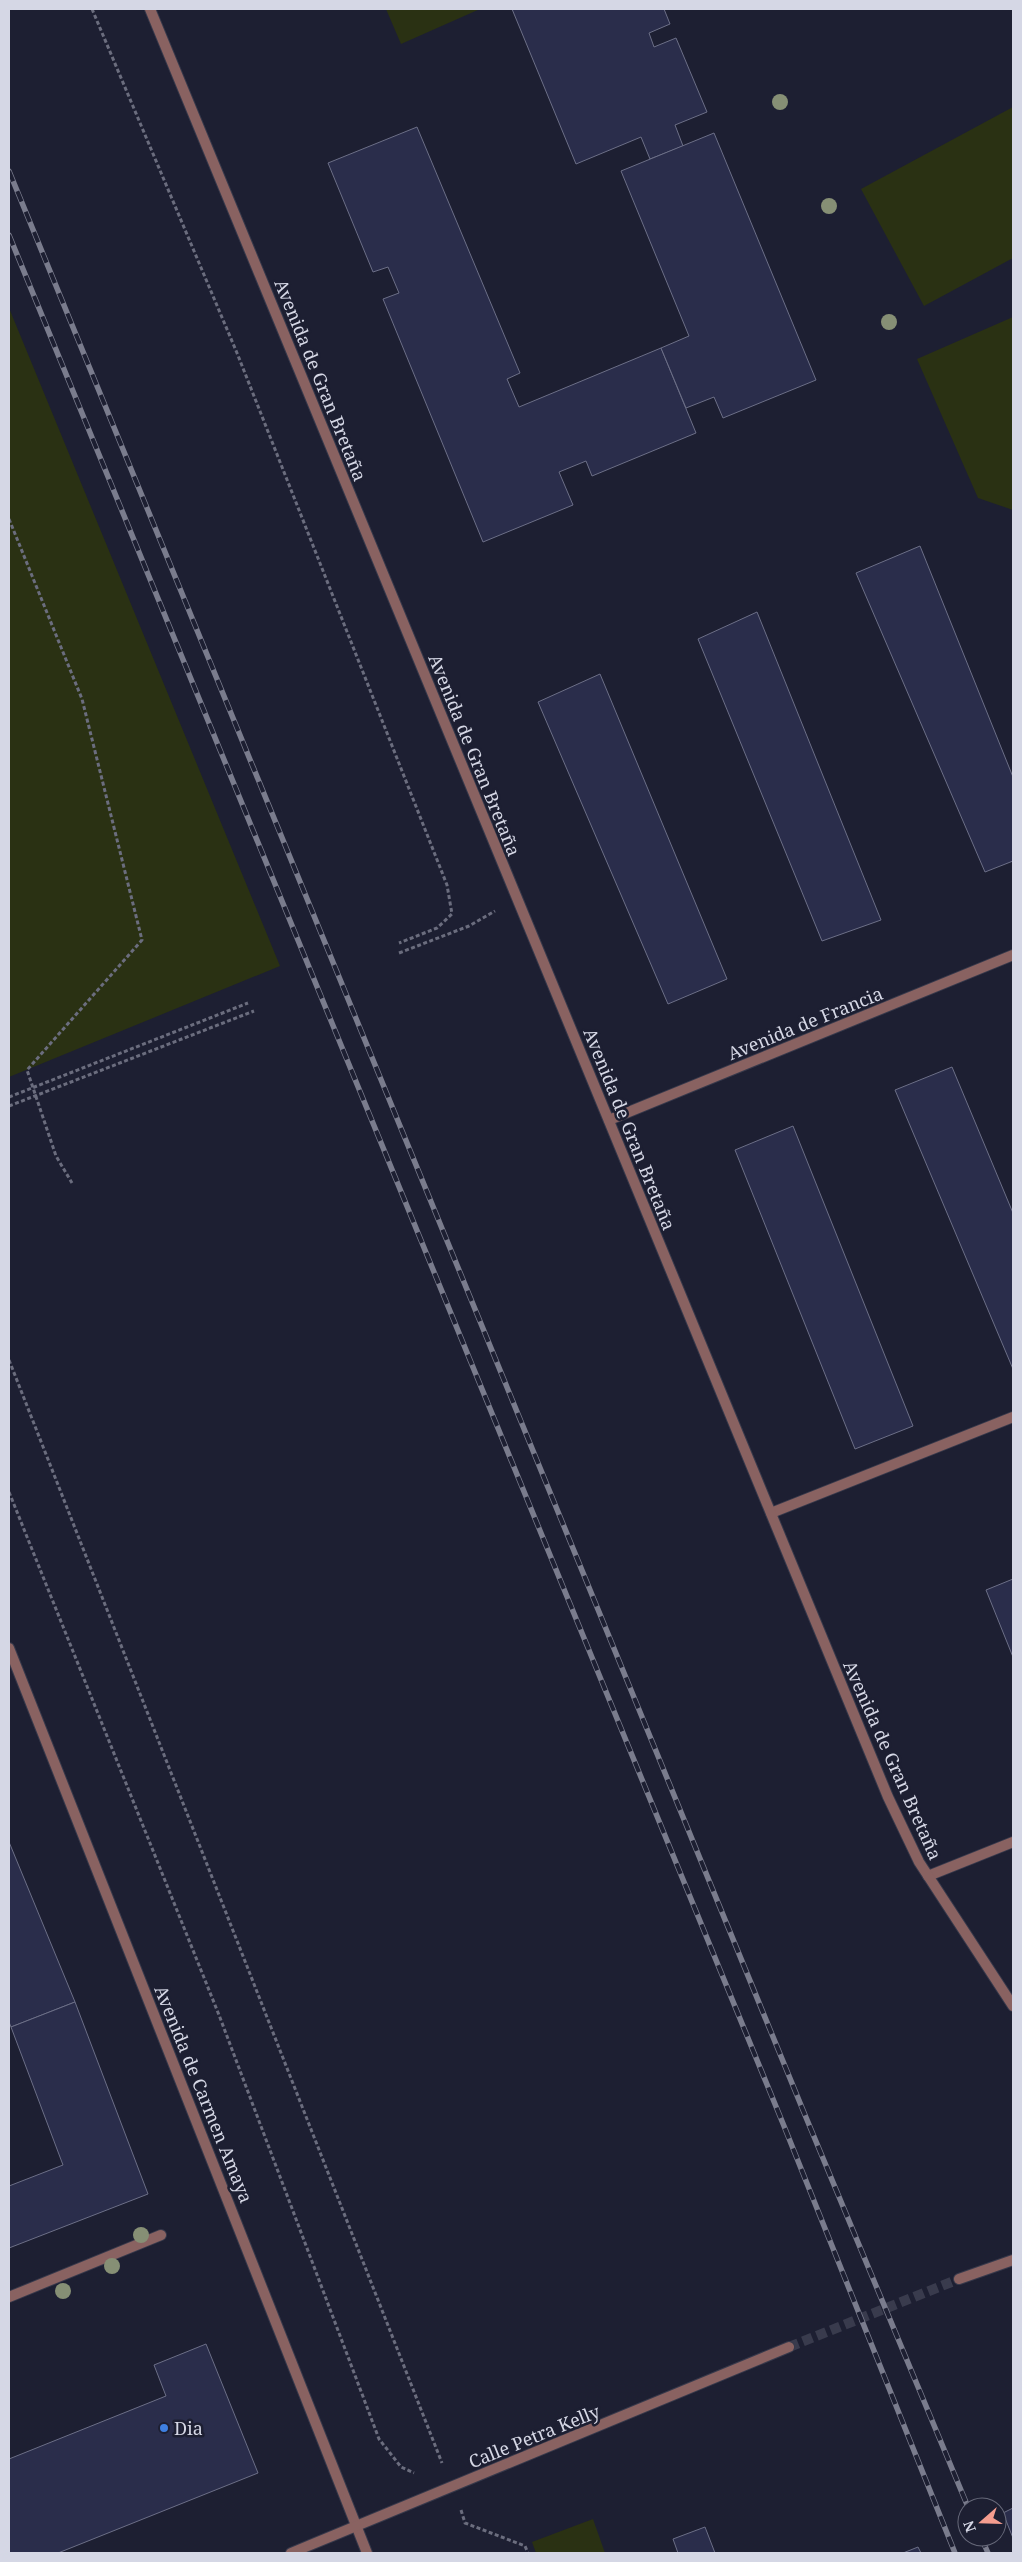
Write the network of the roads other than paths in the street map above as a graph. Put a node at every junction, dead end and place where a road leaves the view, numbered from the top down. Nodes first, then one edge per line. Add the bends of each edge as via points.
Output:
1 (150, 9) edge
2 (1013, 954) edge
3 (609, 1120) junction
4 (1013, 1417) edge
5 (771, 1513) junction
6 (9, 1648) edge
7 (1013, 1842) edge
8 (928, 1876) junction
9 (1013, 2006) edge
10 (161, 2235) dead end
11 (1013, 2260) edge
12 (959, 2279) tunnel mouth
13 (9, 2297) edge
14 (789, 2347) tunnel mouth
15 (357, 2527) junction
16 (291, 2553) edge
17 (367, 2553) edge

1 - 3 street, Avenida de Gran Bretaña
2 - 3 street, Avenida de Francia
3 - 5 street, Avenida de Gran Bretaña
4 - 5 street
5 - 8 street, Avenida de Gran Bretaña via 888,1798
6 - 15 street, Avenida de Carmen Amaya
7 - 8 street
8 - 9 street, Avenida de Gran Bretaña
10 - 13 street
11 - 12 street
14 - 15 street, Calle Petra Kelly
15 - 16 street, Calle Petra Kelly
15 - 17 street, Avenida de Carmen Amaya

